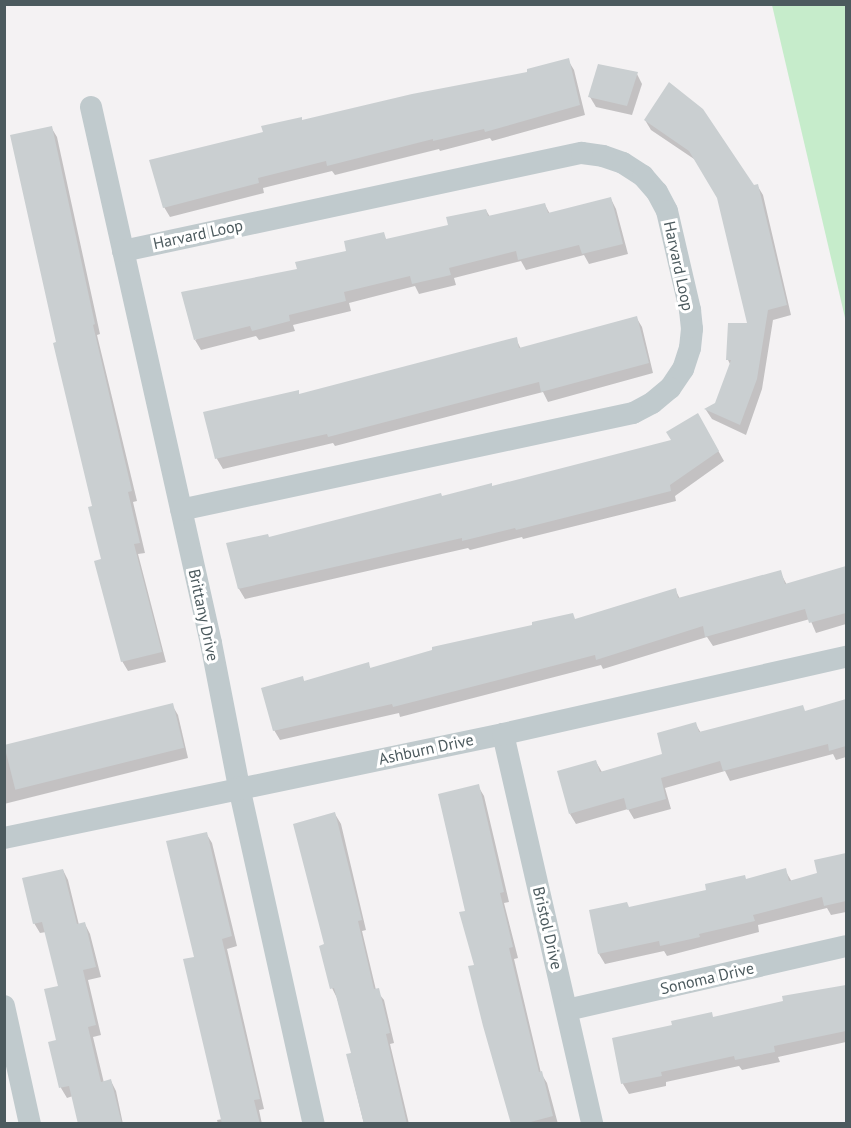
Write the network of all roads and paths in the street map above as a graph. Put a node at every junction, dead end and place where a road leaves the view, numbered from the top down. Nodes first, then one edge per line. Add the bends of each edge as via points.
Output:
1 (91, 107) dead end
2 (123, 251) junction
3 (181, 510) junction
4 (846, 657) edge
5 (503, 734) junction
6 (239, 787) junction
7 (4, 838) edge
8 (846, 946) edge
9 (4, 1006) edge
10 (567, 1010) junction
11 (30, 1124) edge
12 (314, 1124) edge
13 (592, 1124) edge

1 - 2 street, Brittany Drive
2 - 3 street, Brittany Drive
2 - 3 street, Harvard Loop via 564,155 592,154 623,163 643,176 657,192 667,211 690,310 690,348 683,369 661,396 633,413
3 - 6 street, Brittany Drive
4 - 5 street, Ashburn Drive
5 - 6 street, Ashburn Drive
5 - 10 street, Bristol Drive
6 - 7 street, Ashburn Drive
6 - 12 street, Brittany Drive
8 - 10 street, Sonoma Drive
9 - 11 street
10 - 13 street, Bristol Drive

